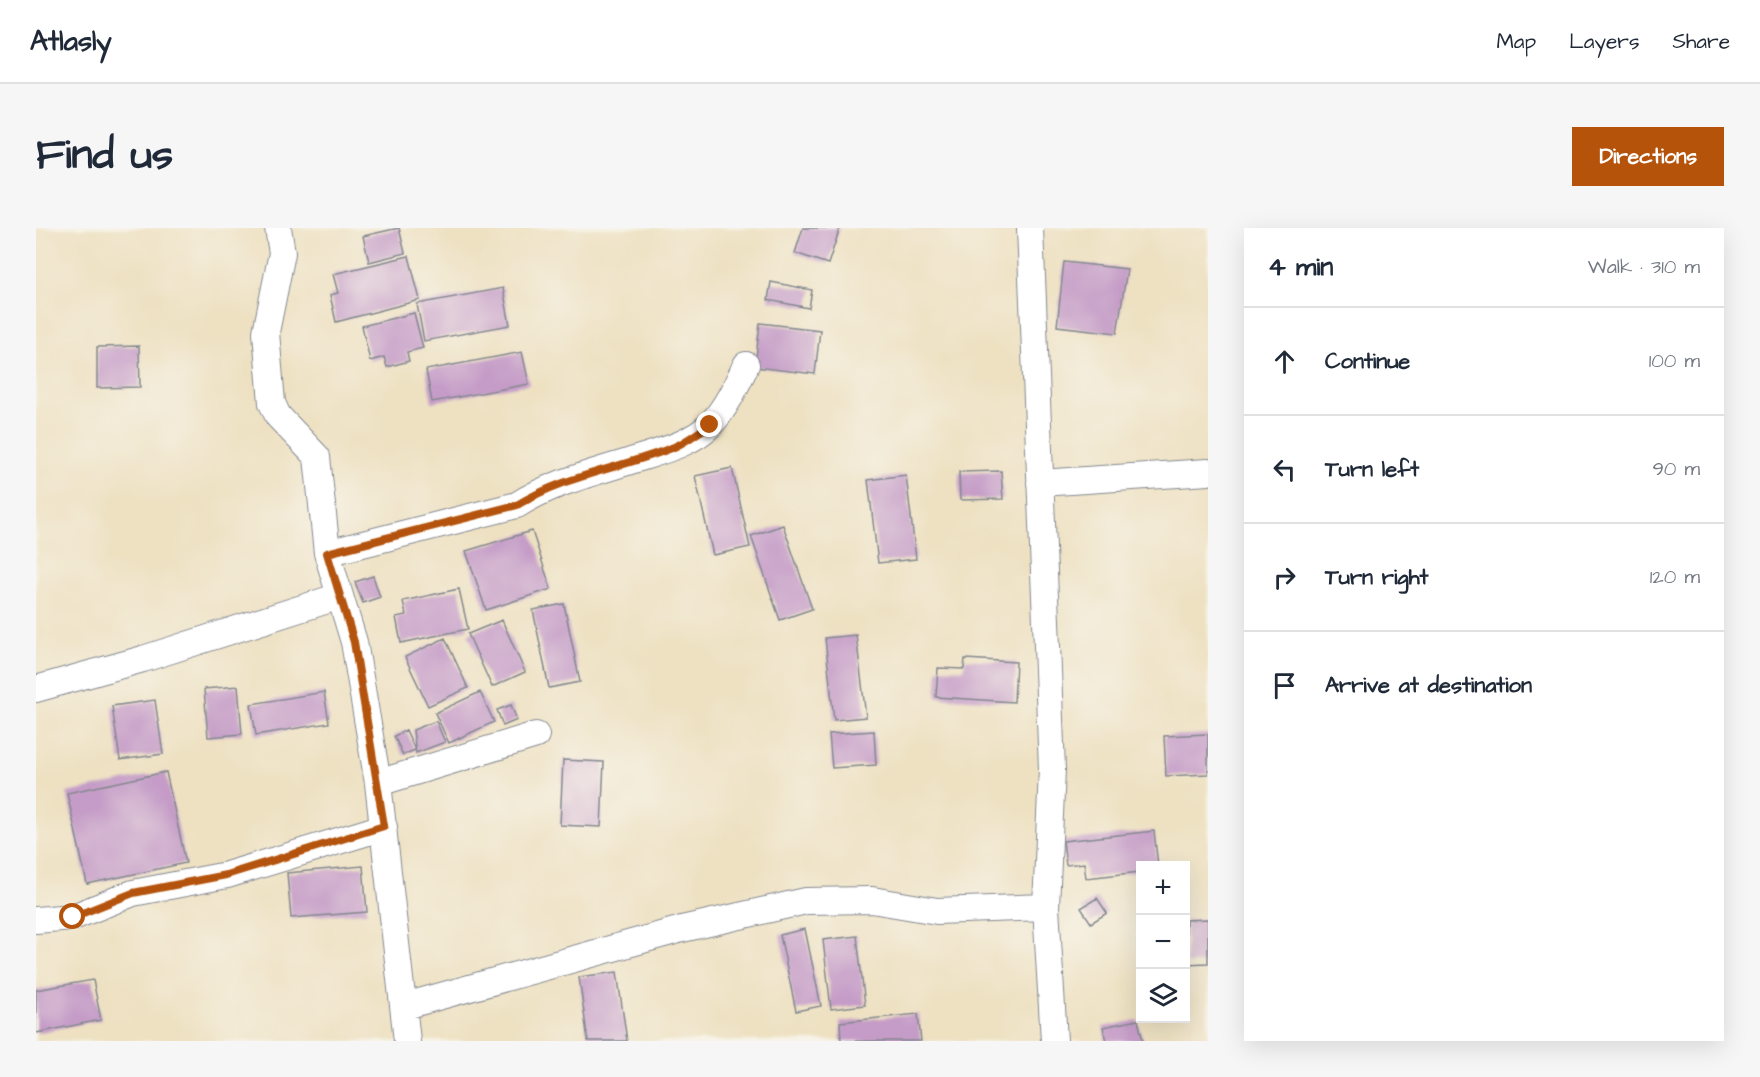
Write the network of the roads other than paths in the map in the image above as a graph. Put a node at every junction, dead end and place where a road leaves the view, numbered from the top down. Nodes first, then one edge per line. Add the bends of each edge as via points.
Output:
1 (278, 228) edge
2 (1030, 228) edge
3 (746, 365) dead end
4 (1208, 472) edge
5 (1040, 483) junction
6 (327, 553) junction
7 (340, 596) junction
8 (36, 689) edge
9 (536, 735) dead end
10 (378, 783) junction
11 (384, 826) junction
12 (1047, 907) junction
13 (36, 921) edge
14 (405, 1006) junction
15 (407, 1041) edge
16 (1054, 1041) edge

1 - 6 street via 282,253 266,332 272,403 278,416 317,457
2 - 5 street
3 - 6 street via 730,398 710,425 675,447 575,479 517,505
4 - 5 street
5 - 12 street via 1052,769
6 - 7 street
7 - 8 street
7 - 10 street via 354,642
9 - 10 street
10 - 11 street
11 - 13 street via 226,875 133,893 73,917
11 - 14 street
12 - 14 street via 938,911 872,900 807,901 682,929
12 - 16 street
14 - 15 street

